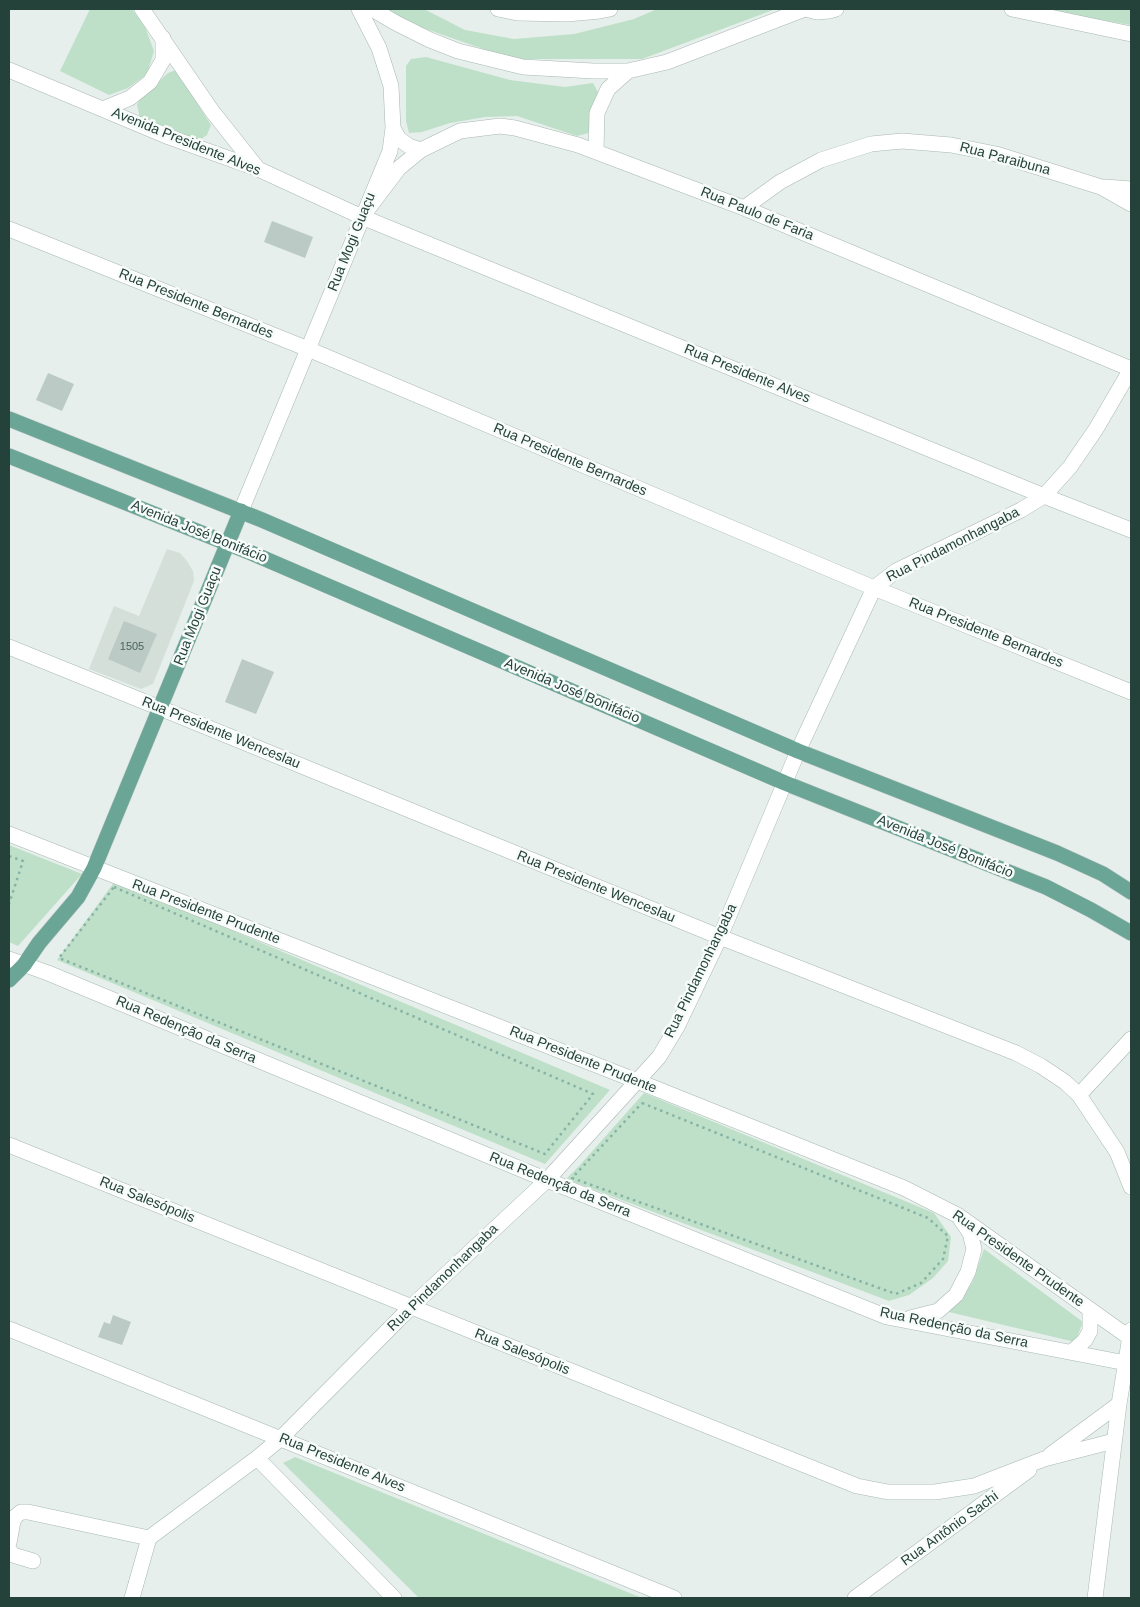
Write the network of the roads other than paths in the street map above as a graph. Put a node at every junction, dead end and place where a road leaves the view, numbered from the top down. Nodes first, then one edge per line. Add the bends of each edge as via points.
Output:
1 (142, 9) edge
2 (359, 9) edge
3 (372, 9) edge
4 (498, 9) edge
5 (610, 9) edge
6 (805, 9) edge
7 (836, 9) edge
8 (1012, 9) edge
9 (1131, 34) edge
10 (163, 38) junction
11 (9, 70) edge
12 (628, 71) junction
13 (103, 109) junction
14 (393, 128) junction
15 (421, 150) junction
16 (596, 151) junction
17 (258, 169) junction
18 (1101, 187) junction
19 (1131, 189) edge
20 (1131, 204) edge
21 (744, 208) junction
22 (362, 217) junction
23 (9, 229) edge
24 (308, 349) junction
25 (1131, 369) edge
26 (9, 419) edge
27 (9, 456) edge
28 (1044, 496) junction
29 (241, 511) junction
30 (1131, 530) edge
31 (228, 543) junction
32 (874, 588) junction
33 (9, 647) edge
34 (1131, 692) edge
35 (160, 708) junction
36 (798, 751) junction
37 (785, 784) junction
38 (9, 834) edge
39 (94, 868) junction
40 (1131, 892) edge
41 (1131, 933) edge
42 (720, 937) junction
43 (9, 959) edge
44 (24, 965) junction
45 (9, 980) edge
46 (1131, 1039) edge
47 (638, 1081) junction
48 (1079, 1095) junction
49 (9, 1145) edge
50 (547, 1180) junction
51 (1131, 1187) edge
52 (959, 1216) junction
53 (411, 1307) junction
54 (1090, 1310) junction
55 (906, 1320) junction
56 (9, 1329) edge
57 (1130, 1334) edge
58 (1072, 1352) junction
59 (1126, 1363) junction
60 (1119, 1404) junction
61 (281, 1438) junction
62 (1114, 1442) junction
63 (257, 1458) junction
64 (1044, 1459) junction
65 (146, 1537) junction
66 (9, 1543) edge
67 (9, 1550) edge
68 (33, 1560) dead end
69 (132, 1598) edge
70 (394, 1598) edge
71 (674, 1598) edge
72 (856, 1598) edge
73 (1095, 1598) edge

1 - 10 street
2 - 14 street via 379,48 391,86
3 - 12 street via 458,51 522,66
4 - 5 street via 517,13 567,14
6 - 7 street via 817,12
6 - 12 street via 667,62
8 - 9 street
10 - 13 street via 163,60 150,82 130,98
10 - 17 street via 212,111
11 - 13 street, Avenida Presidente Alves
12 - 16 street via 608,89 597,113
13 - 17 street, Avenida Presidente Alves
14 - 15 street via 400,139
14 - 22 street, Rua Mogi Guaçu via 390,151
15 - 16 street, Rua Paulo de Faria via 460,131 500,126
15 - 22 street, Rua Paulo de Faria via 399,168
16 - 21 street, Rua Paulo de Faria
17 - 22 street, Avenida Presidente Alves
18 - 19 street, Rua Paraibuna
18 - 20 street, Rua Paraibuna
18 - 21 street, Rua Paraibuna via 996,154 902,141 871,144 821,160 780,182
21 - 25 street, Rua Paulo de Faria
22 - 24 street, Rua Mogi Guaçu
22 - 28 street, Rua Presidente Alves
23 - 24 street, Rua Presidente Bernardes
24 - 29 street, Rua Mogi Guaçu
24 - 32 street, Rua Presidente Bernardes
25 - 28 street, Rua Pindamonhangaba via 1091,437
26 - 29 main road
27 - 31 main road, Avenida José Bonifácio
28 - 30 street, Rua Presidente Alves
28 - 32 street, Rua Pindamonhangaba via 896,571
29 - 31 main road, Rua Mogi Guaçu
29 - 36 main road
31 - 35 main road, Rua Mogi Guaçu
31 - 37 main road, Avenida José Bonifácio
32 - 34 street, Rua Presidente Bernardes
32 - 36 street, Rua Pindamonhangaba
33 - 35 street, Rua Presidente Wenceslau
35 - 39 main road, Rua Mogi Guaçu
35 - 42 street, Rua Presidente Wenceslau
36 - 37 street, Rua Pindamonhangaba
36 - 40 main road via 1057,853 1103,874
37 - 41 main road, Avenida José Bonifácio via 1046,887
37 - 42 street, Rua Pindamonhangaba
38 - 39 street, Rua Presidente Prudente
39 - 44 main road, Rua Mogi Guaçu via 78,897
39 - 47 street, Rua Presidente Prudente
42 - 47 street, Rua Pindamonhangaba via 677,1027 659,1057
42 - 48 street, Rua Presidente Wenceslau via 1016,1053 1041,1066
43 - 44 street, Rua Redenção da Serra
44 - 45 main road, Rua Mogi Guaçu
44 - 50 street, Rua Redenção da Serra
46 - 48 street
47 - 50 street, Rua Pindamonhangaba
47 - 52 street, Rua Presidente Prudente via 904,1188
48 - 51 street, Rua Presidente Wenceslau via 1118,1152
49 - 53 street, Rua Salesópolis
50 - 53 street, Rua Pindamonhangaba
50 - 55 street, Rua Redenção da Serra via 887,1317
52 - 54 street, Rua Presidente Prudente
52 - 55 street via 970,1233 974,1249 968,1272 956,1295 938,1311
53 - 61 street, Rua Pindamonhangaba
53 - 64 street, Rua Salesópolis via 857,1486 888,1492 935,1492 974,1486
54 - 57 street, Rua Presidente Prudente
54 - 58 street via 1090,1331
55 - 58 street, Rua Redenção da Serra
56 - 61 street, Rua Presidente Alves
57 - 59 street
58 - 59 street, Rua Redenção da Serra
59 - 60 street
60 - 62 street
60 - 64 street, Rua Antônio Sachi
61 - 63 street, Rua Pindamonhangaba
61 - 71 street, Rua Presidente Alves
62 - 64 street, Rua Antônio Sachi
62 - 73 street
63 - 65 street, Rua Pindamonhangaba
63 - 70 street
64 - 72 street, Rua Antônio Sachi
65 - 66 street via 22,1512 13,1521
65 - 69 street
67 - 68 street via 13,1555

